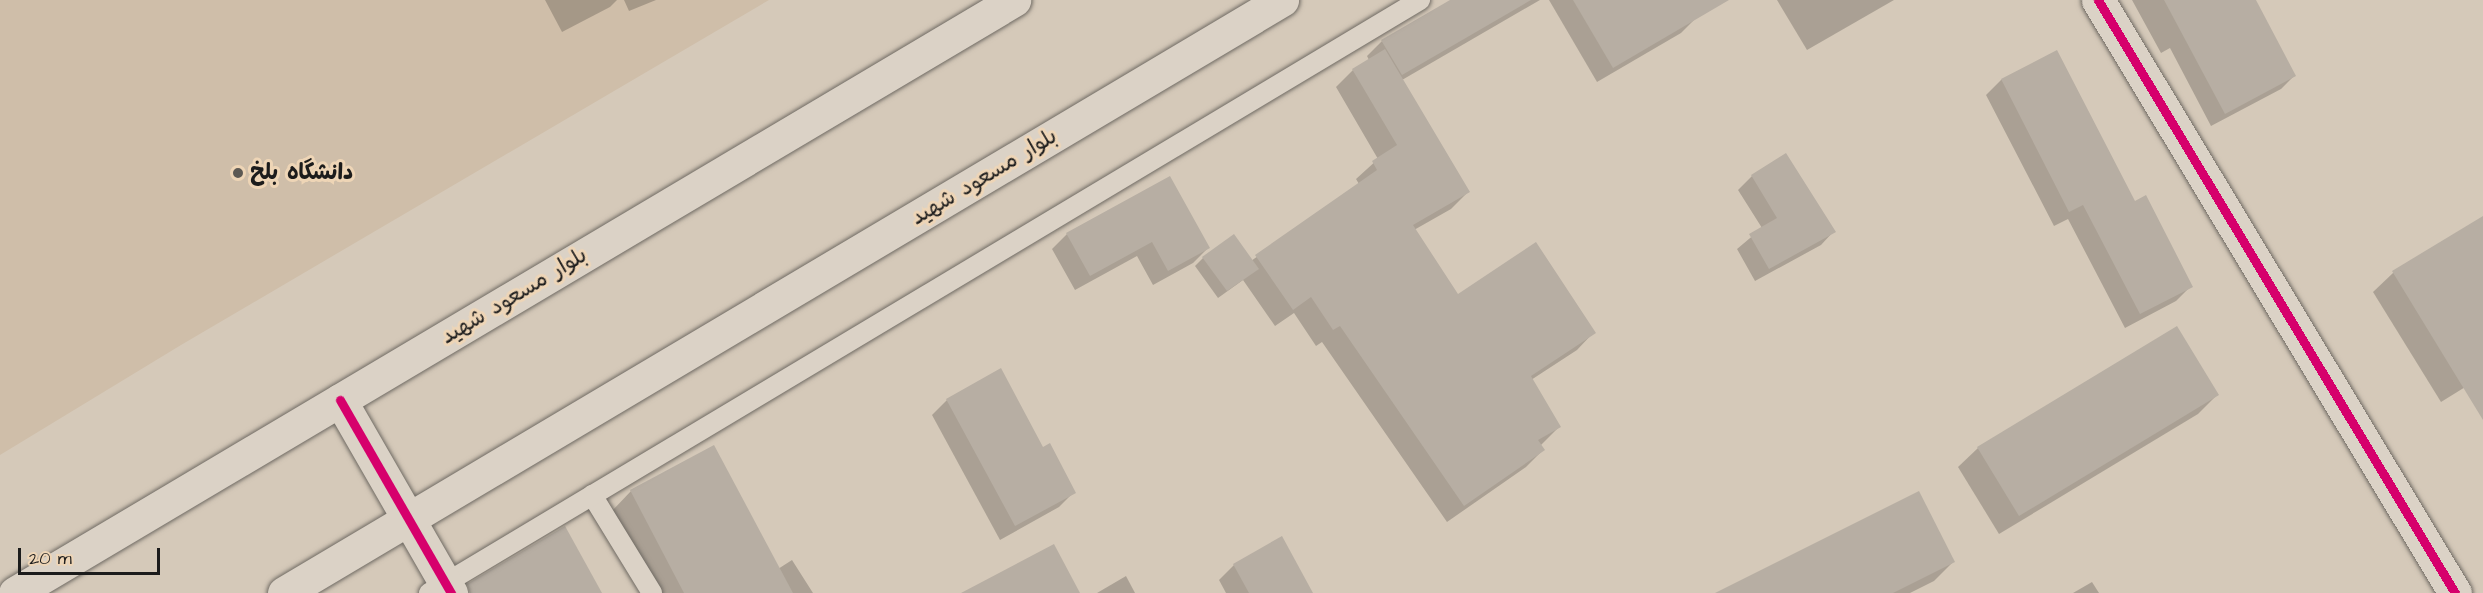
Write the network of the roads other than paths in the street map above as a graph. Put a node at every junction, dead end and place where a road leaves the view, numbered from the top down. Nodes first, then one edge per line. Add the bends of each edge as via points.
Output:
1 (1014, 0) edge
2 (1282, 0) edge
3 (1420, 0) edge
4 (2098, 0) edge
5 (340, 400) junction
6 (592, 495) junction
7 (408, 519) junction
8 (441, 590) edge
9 (15, 593) edge
10 (284, 593) edge
11 (652, 593) edge
12 (2455, 593) edge

1 - 5 main road, بلوار مسعود شهید
2 - 7 main road, بلوار مسعود شهید
3 - 6 lane
4 - 12 main road
5 - 7 main road
5 - 9 main road, بلوار مسعود شهید
6 - 8 lane
6 - 11 lane
7 - 8 main road
7 - 10 main road, بلوار مسعود شهید

